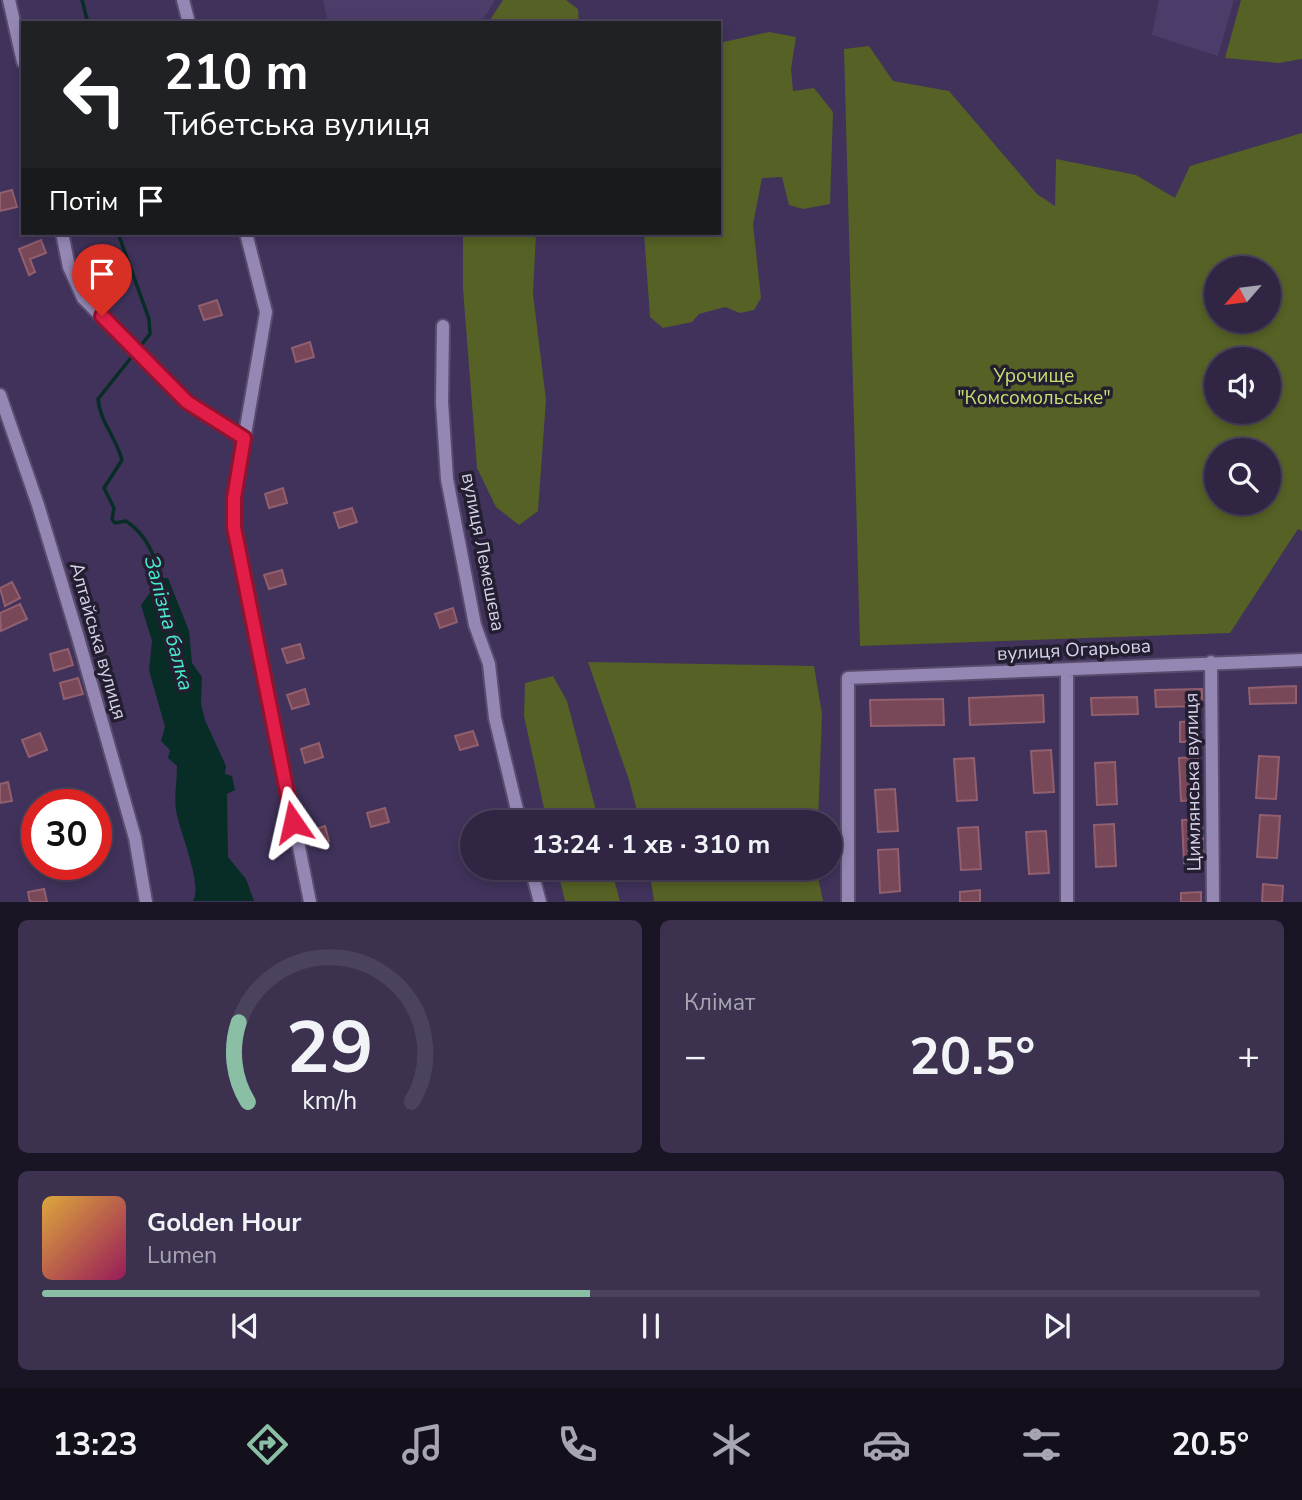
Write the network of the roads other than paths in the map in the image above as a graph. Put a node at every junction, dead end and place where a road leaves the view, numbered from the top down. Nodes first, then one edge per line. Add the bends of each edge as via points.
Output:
1 (9, 0) edge
2 (183, 0) edge
3 (188, 21) edge
4 (21, 53) edge
5 (62, 235) edge
6 (247, 235) edge
7 (443, 326) dead end
8 (0, 395) edge
9 (244, 438) junction
10 (1302, 660) edge
11 (1210, 663) junction
12 (1067, 671) junction
13 (517, 810) edge
14 (534, 880) edge
15 (146, 901) edge
16 (310, 901) edge
17 (540, 901) edge
18 (848, 901) edge
19 (1066, 901) edge
20 (1213, 901) edge

1 - 4 street
2 - 3 street
5 - 9 street via 69,267 83,298 187,402
6 - 9 street via 266,312
7 - 13 street, вулиця Лемешєва via 447,479
8 - 15 street, Алтайська вулиця via 77,634 135,838
9 - 16 street via 234,527
10 - 11 street, вулиця Огарьова
11 - 12 street, вулиця Огарьова
11 - 20 street, Цимлянська вулиця
12 - 18 street, вулиця Огарьова via 848,678
12 - 19 street
14 - 17 street

